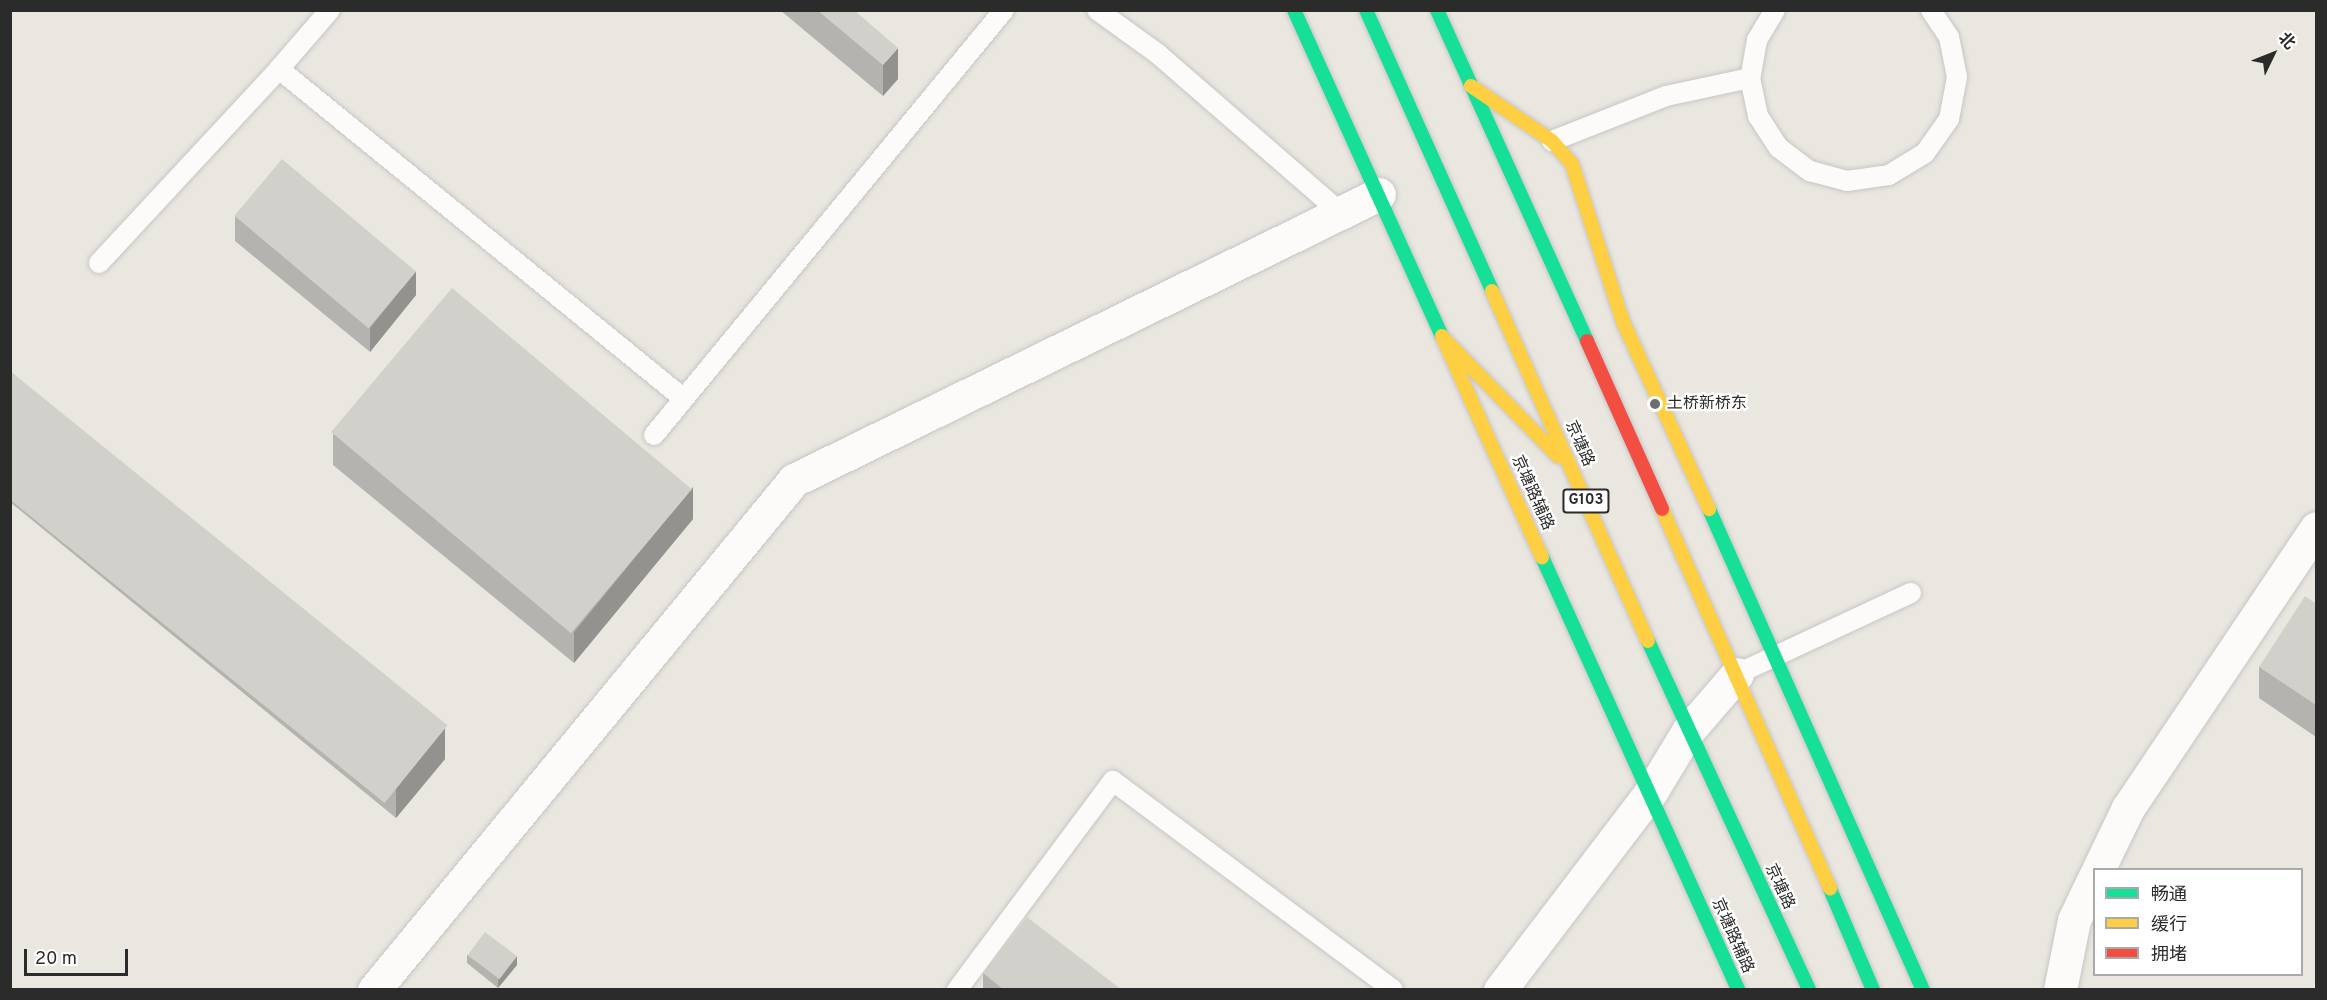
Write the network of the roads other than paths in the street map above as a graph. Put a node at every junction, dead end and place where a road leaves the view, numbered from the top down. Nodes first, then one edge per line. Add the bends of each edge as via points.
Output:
1 (330, 10) edge
2 (1004, 10) edge
3 (1097, 10) edge
4 (1294, 10) edge
5 (1366, 10) edge
6 (1437, 10) edge
7 (1775, 10) edge
8 (1931, 10) edge
9 (279, 69) junction
10 (1750, 78) junction
11 (1471, 86) junction
12 (1552, 141) junction
13 (1379, 194) junction
14 (1340, 212) junction
15 (99, 263) dead end
16 (1446, 341) junction
17 (684, 399) junction
18 (654, 435) dead end
19 (1573, 470) junction
20 (2316, 528) edge
21 (1911, 593) dead end
22 (1773, 657) junction
23 (1737, 674) junction
24 (1688, 730) junction
25 (1651, 792) junction
26 (2099, 868) edge
27 (2093, 880) edge
28 (374, 990) edge
29 (957, 990) edge
30 (1393, 990) edge
31 (1500, 990) edge
32 (1738, 990) edge
33 (1809, 990) edge
34 (1873, 990) edge
35 (1923, 990) edge
36 (2060, 990) edge

1 - 9 lane
2 - 17 lane
3 - 14 lane via 1158,54
4 - 13 main road, 京塘路辅路
5 - 19 main road, 京塘路 / G103
6 - 11 main road
7 - 10 lane via 1757,40
8 - 10 lane via 1948,37 1957,77 1949,119 1925,153 1889,175 1847,181 1810,171 1779,148 1758,116
9 - 15 lane
9 - 17 lane
10 - 12 lane via 1666,96
11 - 12 main road
11 - 23 main road
12 - 22 main road via 1572,164 1623,322
13 - 14 street
13 - 16 main road, 京塘路辅路
14 - 28 street via 794,480
16 - 19 main road
16 - 25 main road, 京塘路辅路
17 - 18 lane
19 - 24 main road, 京塘路 / G103
20 - 26 street via 2128,808
21 - 22 lane
22 - 23 lane
22 - 35 main road
23 - 24 street
23 - 34 main road
24 - 25 street
24 - 33 main road, 京塘路 / G103
25 - 31 street
25 - 32 main road, 京塘路辅路
27 - 36 street via 2074,920
29 - 30 lane via 1113,781

